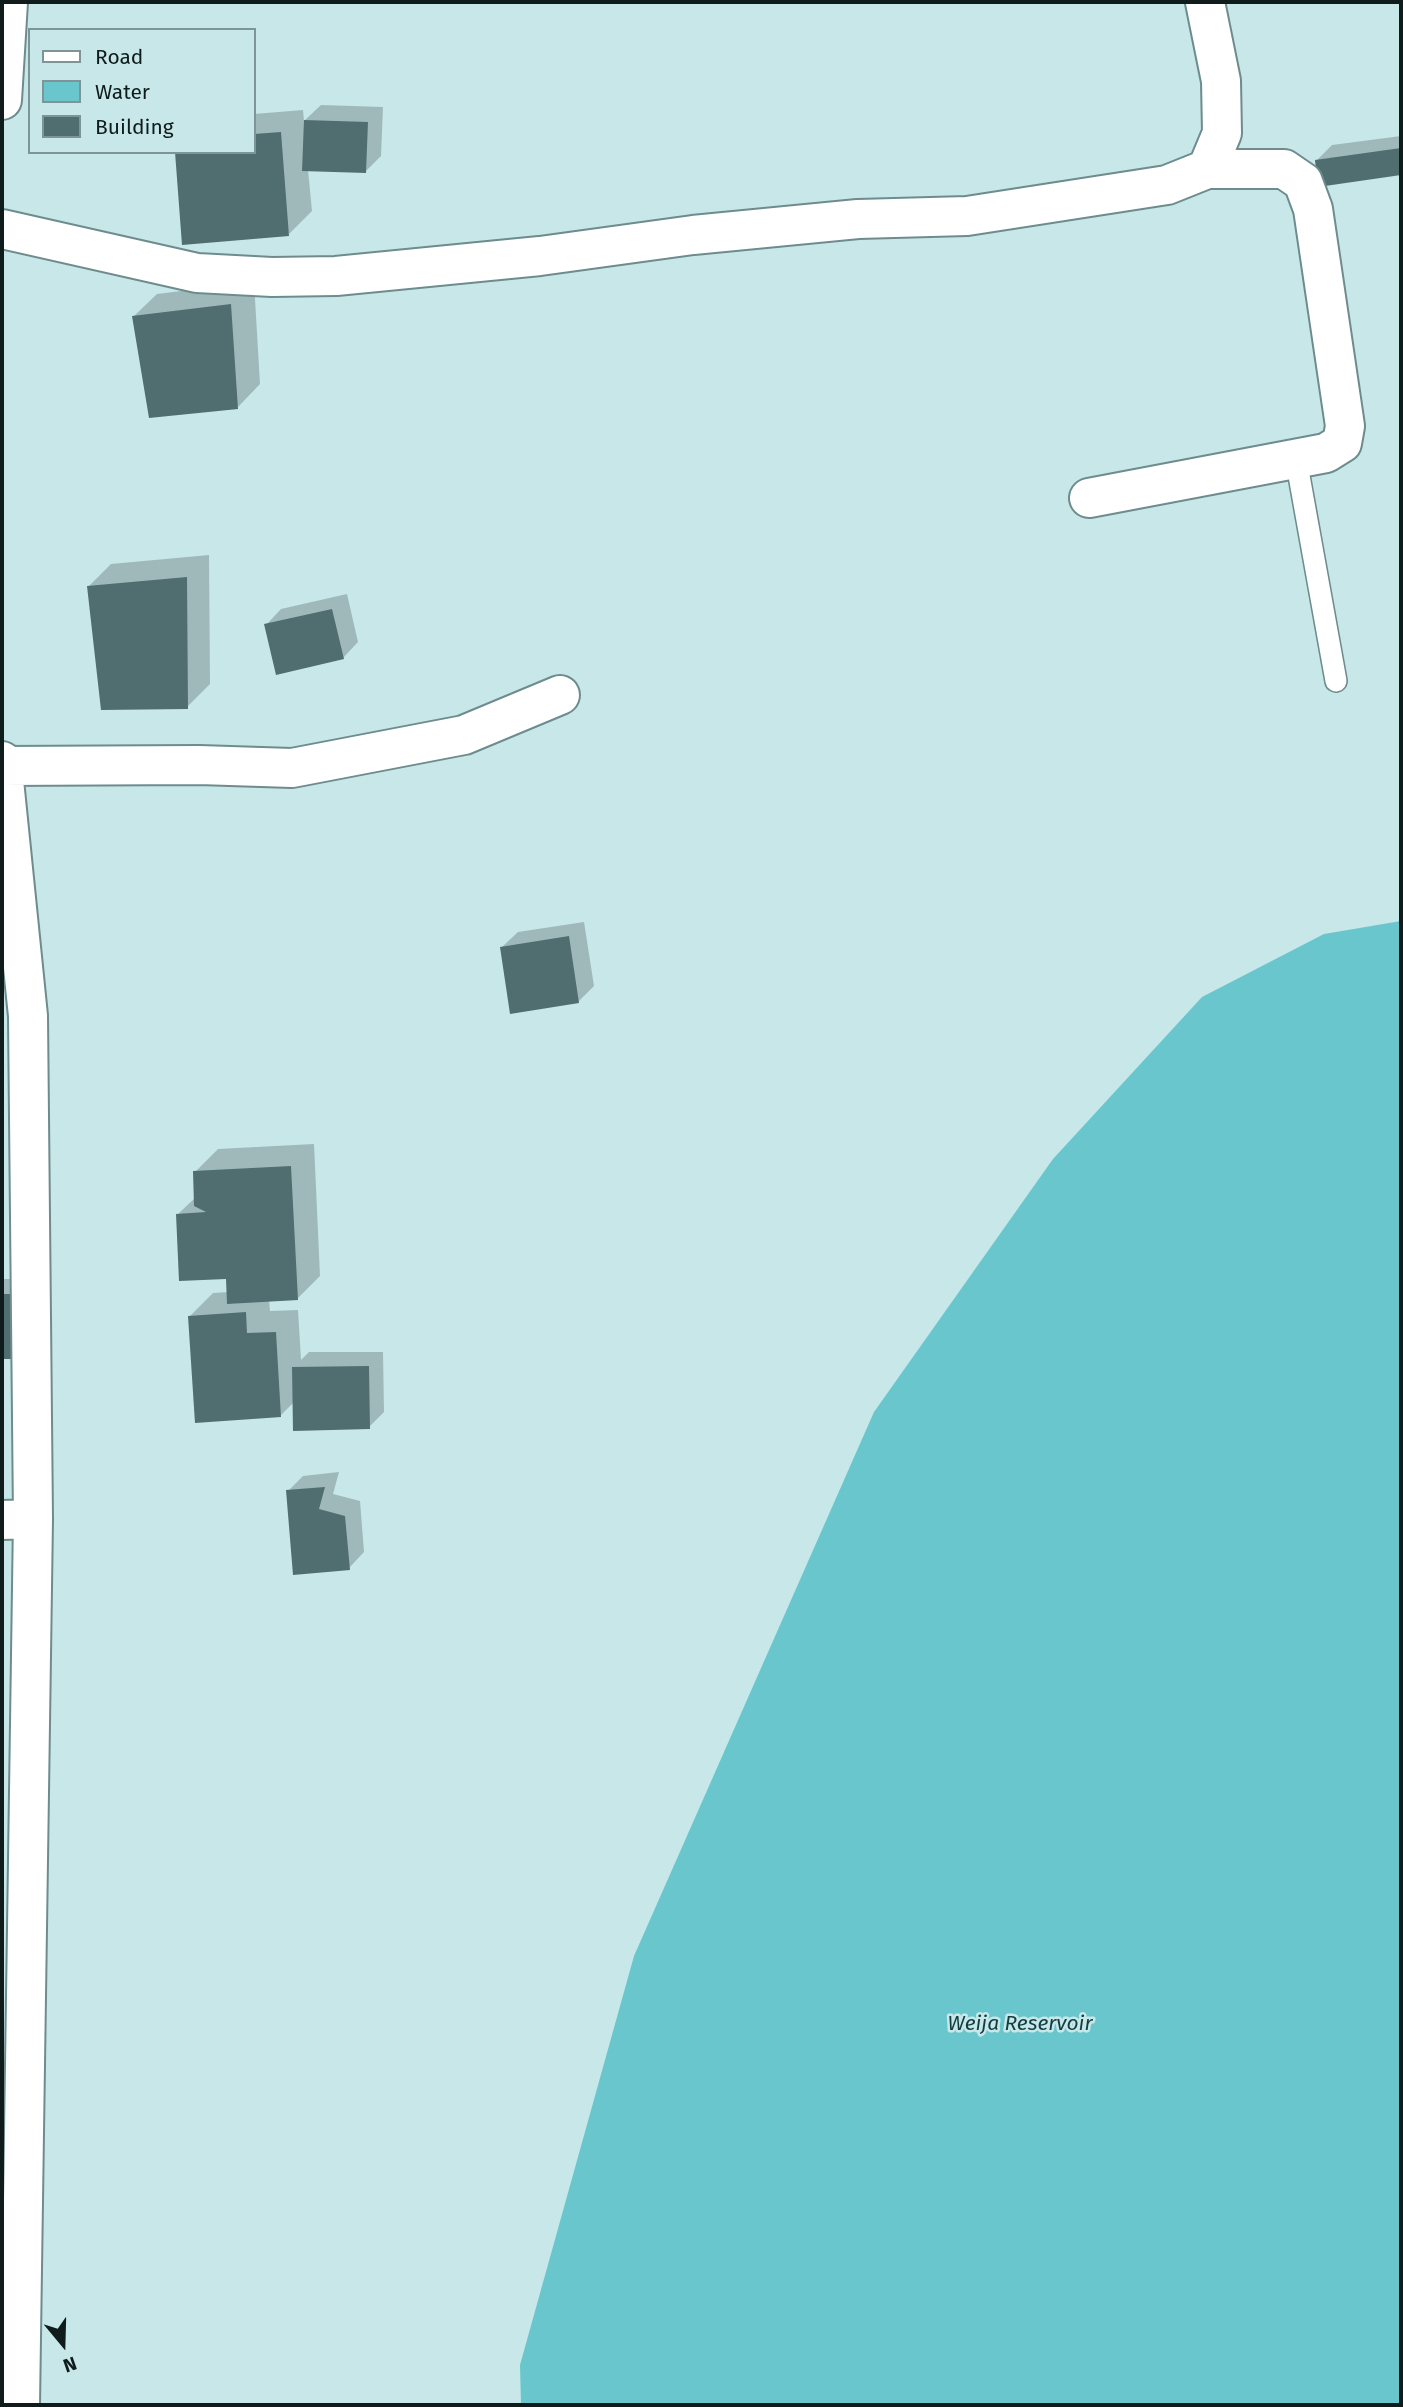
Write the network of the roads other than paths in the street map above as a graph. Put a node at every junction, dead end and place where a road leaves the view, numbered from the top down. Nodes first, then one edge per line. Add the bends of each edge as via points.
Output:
1 (8, 2) edge
2 (1205, 2) edge
3 (2, 100) edge
4 (1206, 169) junction
5 (2, 229) edge
6 (1296, 459) junction
7 (1089, 498) dead end
8 (1336, 681) dead end
9 (560, 695) dead end
10 (2, 761) edge
11 (2, 766) edge
12 (15, 1019) edge
13 (17, 1519) edge
14 (20, 2405) edge

1 - 3 street
2 - 4 street via 1221,81 1222,133
4 - 5 street via 1167,185 967,216 858,219 707,233 540,256 336,276 197,273
4 - 6 street via 1284,169 1303,182 1314,209 1345,426 1342,443 1326,453
6 - 7 street
6 - 8 lane
9 - 11 street via 464,735 292,768
10 - 11 street
11 - 12 street
12 - 13 street
13 - 14 street

